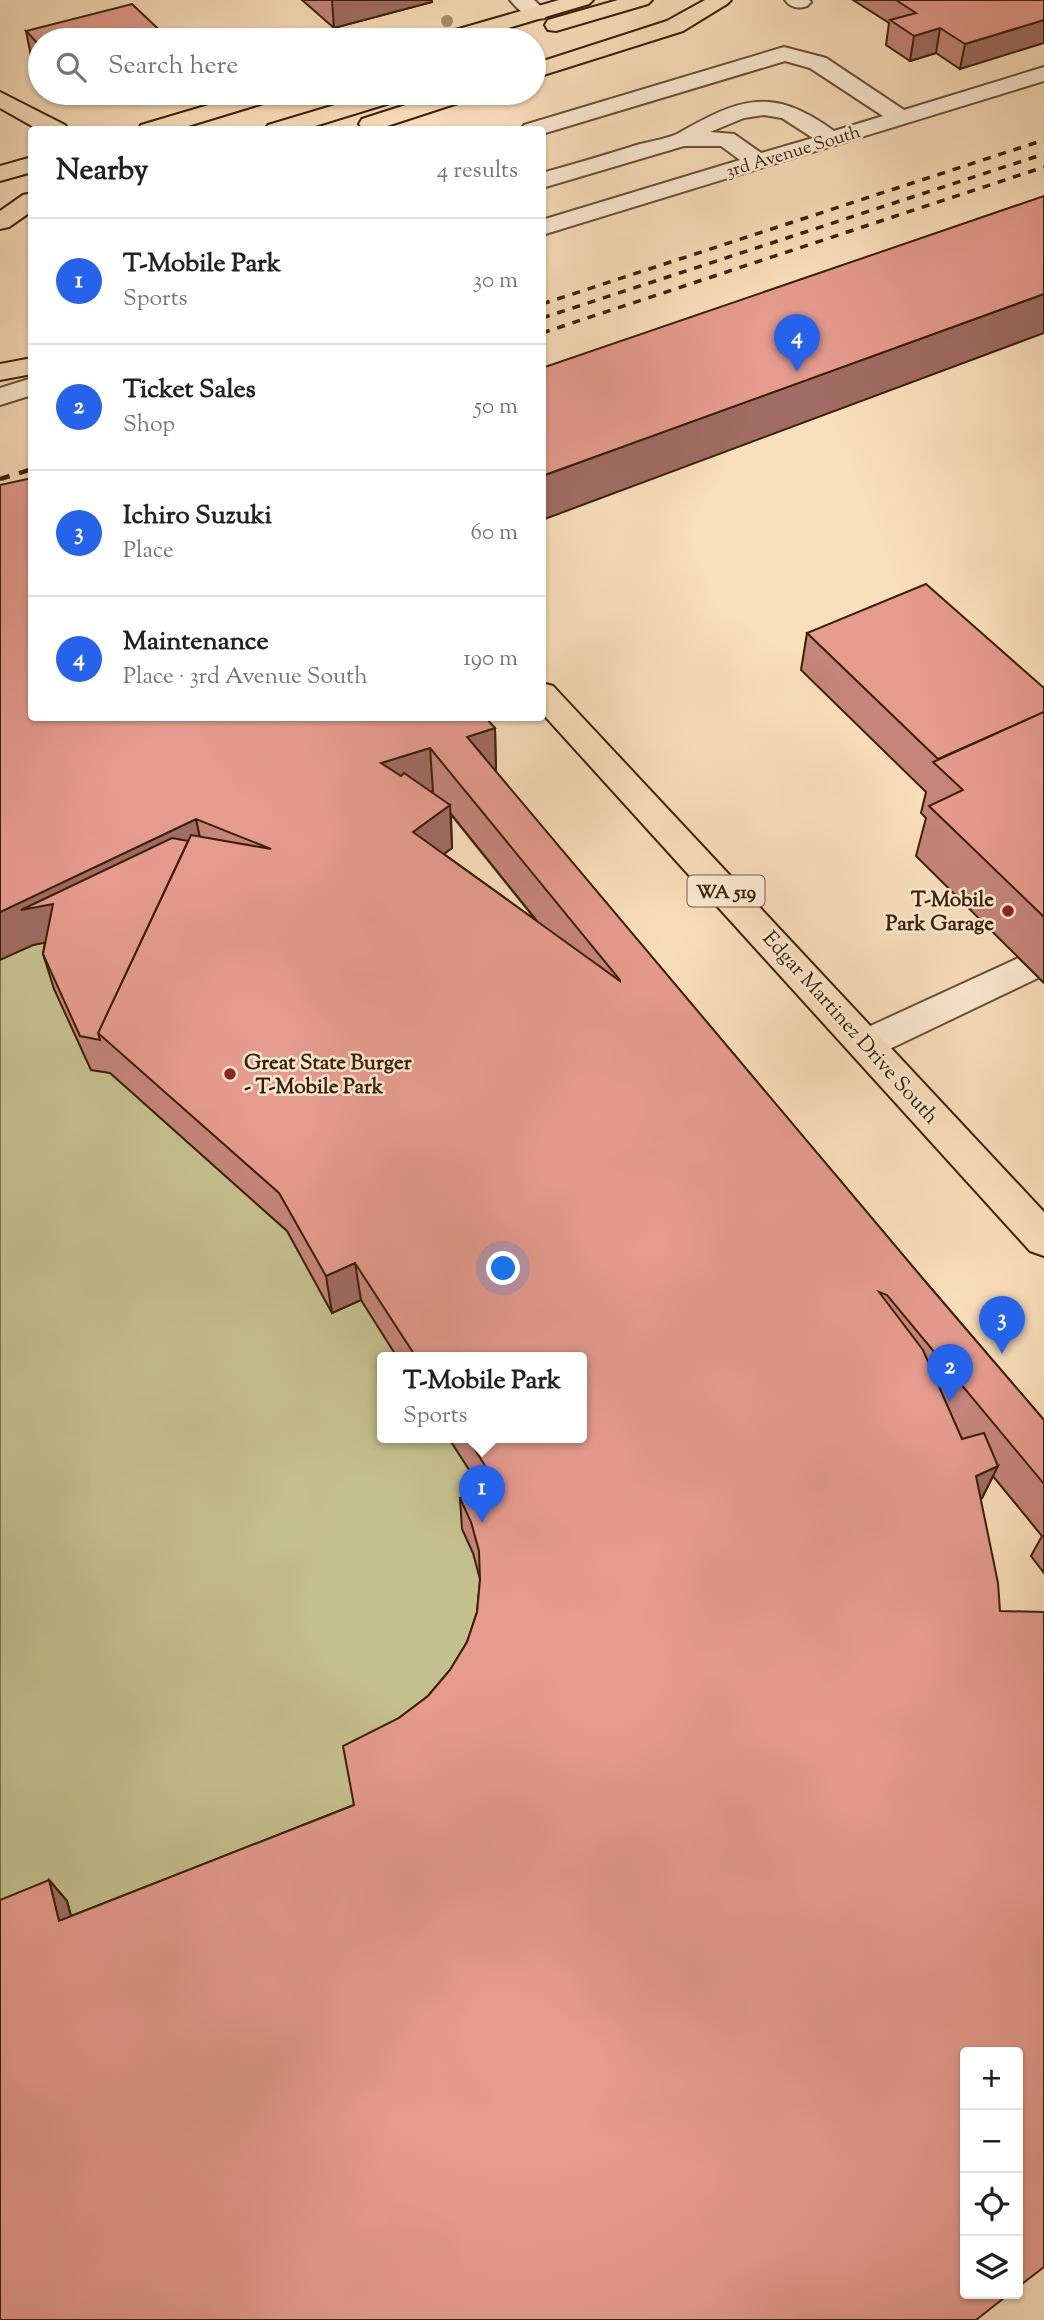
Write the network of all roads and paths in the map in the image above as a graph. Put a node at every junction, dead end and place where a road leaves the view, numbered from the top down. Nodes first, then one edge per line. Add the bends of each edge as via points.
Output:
1 (582, 0) edge
2 (641, 0) edge
3 (706, 0) edge
4 (720, 0) edge
5 (529, 6) edge
6 (475, 28) edge
7 (546, 28) edge
8 (546, 47) edge
9 (546, 67) edge
10 (1044, 74) edge
11 (823, 86) junction
12 (933, 87) dead end
13 (0, 99) edge
14 (956, 101) junction
15 (232, 105) edge
16 (298, 105) edge
17 (358, 105) edge
18 (429, 105) edge
19 (748, 110) junction
20 (901, 118) junction
21 (51, 126) edge
22 (162, 126) edge
23 (230, 126) edge
24 (289, 126) edge
25 (367, 126) edge
26 (545, 126) edge
27 (28, 130) edge
28 (682, 139) junction
29 (831, 140) junction
30 (28, 156) edge
31 (0, 157) edge
32 (758, 162) junction
33 (28, 165) edge
34 (0, 174) edge
35 (546, 180) edge
36 (28, 200) edge
37 (28, 202) edge
38 (0, 206) edge
39 (0, 222) edge
40 (546, 227) edge
41 (28, 230) edge
42 (0, 233) edge
43 (28, 367) edge
44 (0, 372) edge
45 (28, 387) edge
46 (0, 397) edge
47 (546, 697) edge
48 (1027, 967) dead end
49 (866, 1044) junction
50 (1044, 1239) edge

1 - 5 main road
2 - 7 main road
3 - 8 main road
4 - 9 main road via 675,26
5 - 6 main road
10 - 14 street, 3rd Avenue South
11 - 19 street via 797,98 759,103
11 - 20 street
11 - 26 street via 818,63 784,54
12 - 14 street
13 - 21 main road
13 - 27 main road
14 - 20 street, 3rd Avenue South
15 - 22 main road
16 - 23 main road
17 - 24 main road
18 - 25 main road
19 - 28 street via 710,122
19 - 29 street via 786,111
20 - 29 street, 3rd Avenue South
28 - 32 street via 726,139
28 - 35 street
29 - 32 street, 3rd Avenue South
30 - 31 main road
32 - 40 street, 3rd Avenue South
33 - 34 main road
36 - 38 main road
37 - 39 main road
41 - 42 main road
43 - 44 main road
45 - 46 street
47 - 49 main road, Edgar Martinez Drive South / WA 519
48 - 49 street
49 - 50 main road, Edgar Martinez Drive South / WA 519

